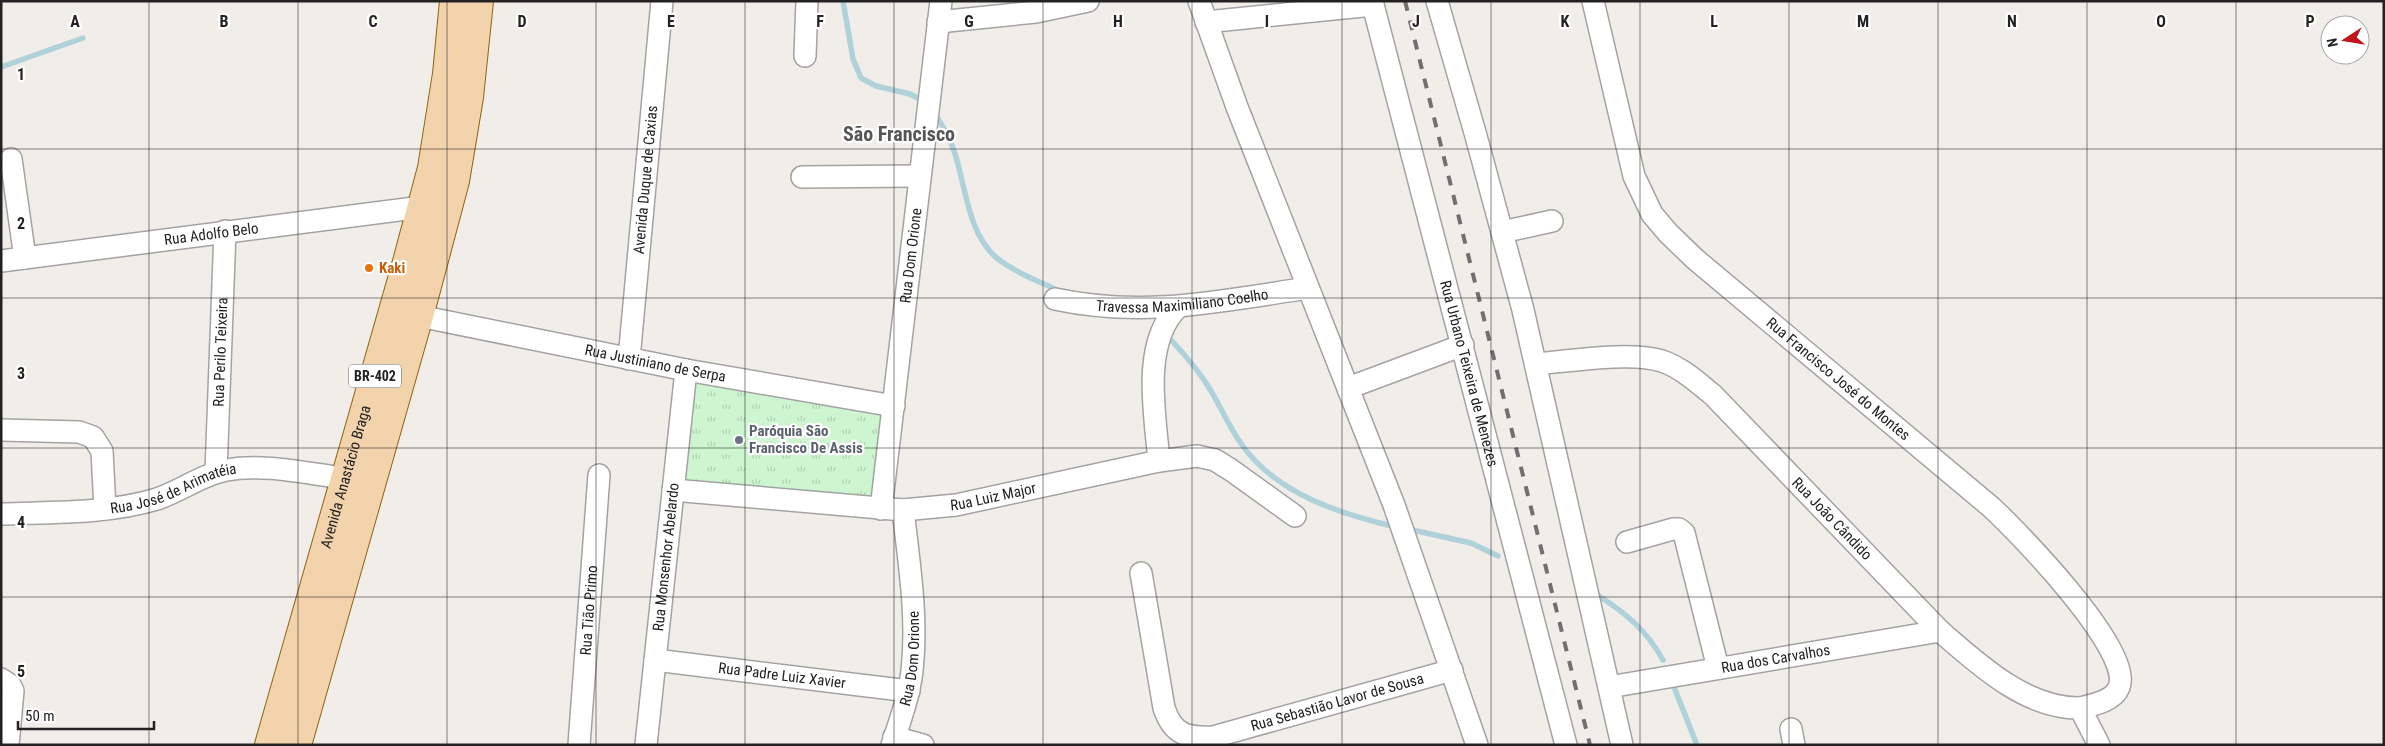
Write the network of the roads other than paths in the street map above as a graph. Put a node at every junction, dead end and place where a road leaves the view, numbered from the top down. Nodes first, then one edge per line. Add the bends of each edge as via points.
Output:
1 (454, 1) edge
2 (479, 1) edge
3 (662, 1) edge
4 (807, 1) edge
5 (940, 1) edge
6 (1088, 1) edge
7 (1198, 1) edge
8 (1437, 1) edge
9 (1593, 1) edge
10 (1372, 3) edge
11 (938, 22) junction
12 (1206, 22) junction
13 (462, 44) junction
14 (805, 56) dead end
15 (11, 159) dead end
16 (919, 176) junction
17 (802, 177) dead end
18 (422, 207) junction
19 (1552, 221) dead end
20 (225, 231) junction
21 (1502, 232) junction
22 (26, 258) junction
23 (1, 261) edge
24 (1308, 288) junction
25 (1054, 299) dead end
26 (1178, 307) junction
27 (419, 316) junction
28 (1464, 345) junction
29 (629, 359) junction
30 (1536, 364) junction
31 (686, 370) junction
32 (1348, 388) junction
33 (894, 406) junction
34 (1, 430) edge
35 (1159, 461) junction
36 (216, 472) junction
37 (599, 475) dead end
38 (345, 478) junction
39 (673, 490) junction
40 (105, 509) junction
41 (881, 509) junction
42 (903, 510) junction
43 (1, 514) edge
44 (1295, 516) dead end
45 (1627, 542) dead end
46 (1142, 573) dead end
47 (1940, 631) junction
48 (655, 660) junction
49 (1718, 668) junction
50 (1452, 670) junction
51 (6, 682) edge
52 (1609, 687) junction
53 (909, 691) junction
54 (2080, 708) junction
55 (893, 741) edge
56 (8, 745) edge
57 (270, 745) edge
58 (297, 745) edge
59 (580, 745) edge
60 (646, 745) edge
61 (923, 745) edge
62 (1477, 745) edge
63 (1566, 745) edge
64 (1622, 745) edge
65 (2099, 745) edge

1 - 13 main road, Avenida Anastácio Braga / BR-402
2 - 13 main road, Avenida Anastácio Braga / BR-402
3 - 29 street, Avenida Duque de Caxias
4 - 14 street
5 - 11 street, Rua Dom Orione
6 - 11 street via 1036,12
7 - 12 street
8 - 21 street
9 - 54 street, Rua Francisco José do Montes via 1634,176 1652,214 1695,259 1991,508 2033,549 2108,644 2122,676 2119,688 2112,696
10 - 12 street
10 - 28 street, Rua Urbano Teixeira de Menezes
11 - 16 street, Rua Dom Orione
12 - 24 street
13 - 18 main road, Avenida Anastácio Braga / BR-402 via 441,118
13 - 27 main road, Avenida Anastácio Braga / BR-402 via 463,142
15 - 22 street
16 - 17 street
16 - 33 street, Rua Dom Orione
18 - 20 street, Rua Adolfo Belo
18 - 38 main road, Avenida Anastácio Braga / BR-402
19 - 21 street
20 - 22 street, Rua Adolfo Belo
20 - 36 street, Rua Perilo Teixeira
21 - 30 street
22 - 23 street, Rua Adolfo Belo
24 - 26 street, Travessa Maximiliano Coelho
24 - 32 street
25 - 26 street, Travessa Maximiliano Coelho via 1122,308
26 - 35 street via 1162,329 1156,351 1154,387
27 - 29 street, Rua Justiniano de Serpa
27 - 58 main road, Avenida Anastácio Braga / BR-402
28 - 32 street
28 - 63 street, Rua Urbano Teixeira de Menezes
29 - 31 street, Rua Justiniano de Serpa
30 - 47 street, Rua João Cândido via 1632,357 1662,361 1688,374 1713,395
30 - 52 street
31 - 33 street, Rua Justiniano de Serpa
31 - 39 street, Rua Monsenhor Abelardo
32 - 50 street via 1408,540
33 - 41 street, Rua Dom Orione
34 - 40 street via 78,432 93,437 102,451
35 - 42 street, Rua Luiz Major via 956,505
35 - 44 street, Rua Luiz Major via 1197,456 1215,460
36 - 38 street, Rua José de Arimatéia via 256,468
36 - 40 street, Rua José de Arimatéia via 156,499
37 - 59 street, Rua Tião Primo
38 - 57 main road, Avenida Anastácio Braga / BR-402
39 - 41 street, Rua Luiz Major
39 - 48 street, Rua Monsenhor Abelardo
40 - 43 street, Rua José de Arimatéia
41 - 42 street, Rua Luiz Major
42 - 53 street, Rua Dom Orione via 914,615
45 - 49 street via 1673,529 1684,533
46 - 50 street, Rua Sebastião Lavor de Sousa via 1164,708 1171,723 1183,734 1196,738 1213,737
47 - 49 street, Rua dos Carvalhos
47 - 54 street, Rua João Cândido via 1972,658 2027,695 2058,706
48 - 53 street, Rua Padre Luiz Xavier
48 - 60 street, Rua Monsenhor Abelardo
49 - 52 street, Rua dos Carvalhos
50 - 62 street
51 - 56 street via 13,699
52 - 64 street
53 - 55 street, Rua Dom Orione
54 - 65 street
55 - 61 street

